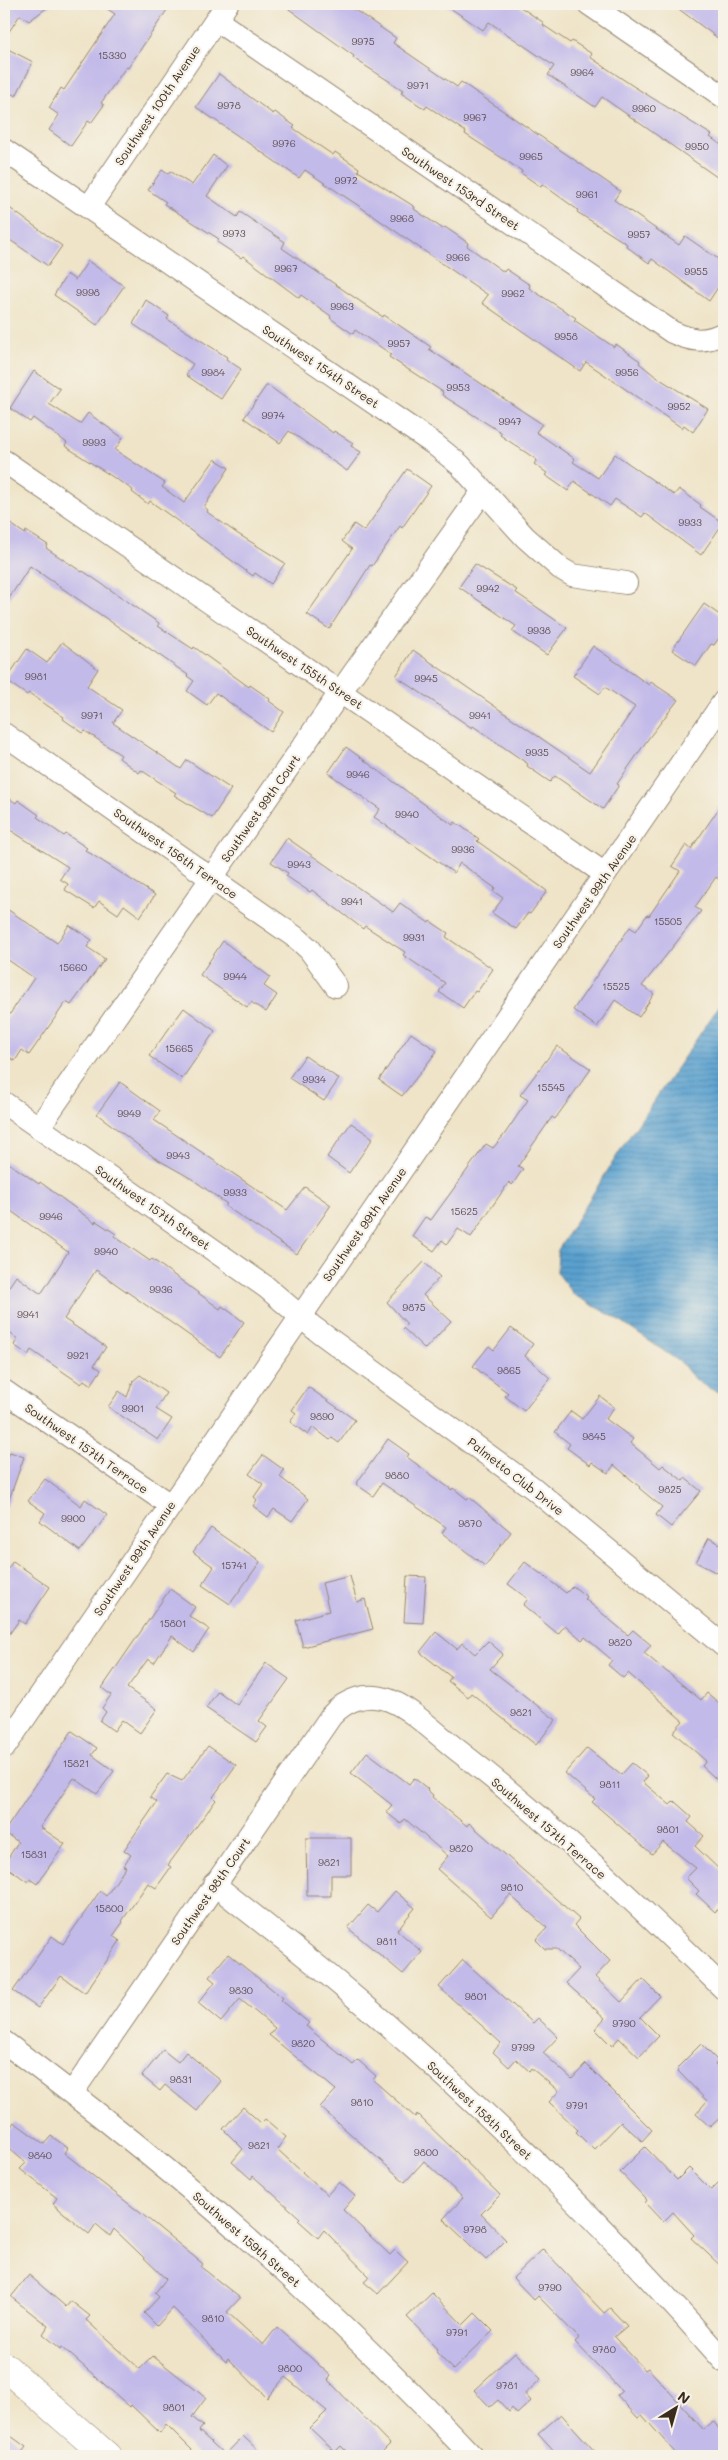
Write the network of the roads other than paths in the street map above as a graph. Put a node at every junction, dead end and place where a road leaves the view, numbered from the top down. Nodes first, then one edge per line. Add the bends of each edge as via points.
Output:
1 (589, 4) edge
2 (221, 12) edge
3 (724, 97) edge
4 (4, 150) edge
5 (88, 207) junction
6 (718, 336) edge
7 (4, 461) edge
8 (483, 491) junction
9 (626, 583) dead end
10 (340, 692) junction
11 (724, 700) edge
12 (4, 734) edge
13 (606, 874) junction
14 (212, 877) junction
15 (336, 986) dead end
16 (4, 1103) edge
17 (39, 1127) junction
18 (300, 1315) junction
19 (4, 1391) edge
20 (170, 1505) junction
21 (724, 1646) edge
22 (356, 1699) joint
23 (4, 1748) edge
24 (214, 1884) junction
25 (724, 1989) edge
26 (4, 2042) edge
27 (72, 2093) junction
28 (724, 2361) edge
29 (4, 2366) edge
30 (107, 2456) edge
31 (472, 2456) edge

1 - 3 street
2 - 5 street, Southwest 100th Avenue
2 - 6 street, Southwest 153rd Street via 672,332 696,341
4 - 5 street, Southwest 154th Street
5 - 8 street, Southwest 154th Street via 434,444 456,461
7 - 10 street, Southwest 155th Street
8 - 9 street, Southwest 154th Street via 547,558 572,575
8 - 10 street, Southwest 99th Court
10 - 13 street, Southwest 155th Street
10 - 14 street, Southwest 99th Court
11 - 13 street, Southwest 99th Avenue
12 - 14 street, Southwest 156th Terrace
13 - 18 street, Southwest 99th Avenue
14 - 15 street, Southwest 156th Terrace via 309,948
14 - 17 street, Southwest 99th Court
16 - 17 street, Southwest 157th Street
17 - 18 street, Southwest 157th Street via 266,1286
18 - 20 street, Southwest 99th Avenue
18 - 21 street, Palmetto Club Drive via 533,1488
19 - 20 street, Southwest 157th Terrace
20 - 23 street, Southwest 99th Avenue
22 - 24 street, Southwest 98th Court via 331,1716
22 - 25 street, Southwest 157th Terrace via 373,1697 393,1702 465,1756 614,1884
24 - 27 street, Southwest 98th Court
24 - 28 street, Southwest 158th Street via 344,1988 513,2140
26 - 27 street, Southwest 159th Street
27 - 31 street, Southwest 159th Street via 289,2275
29 - 30 street

